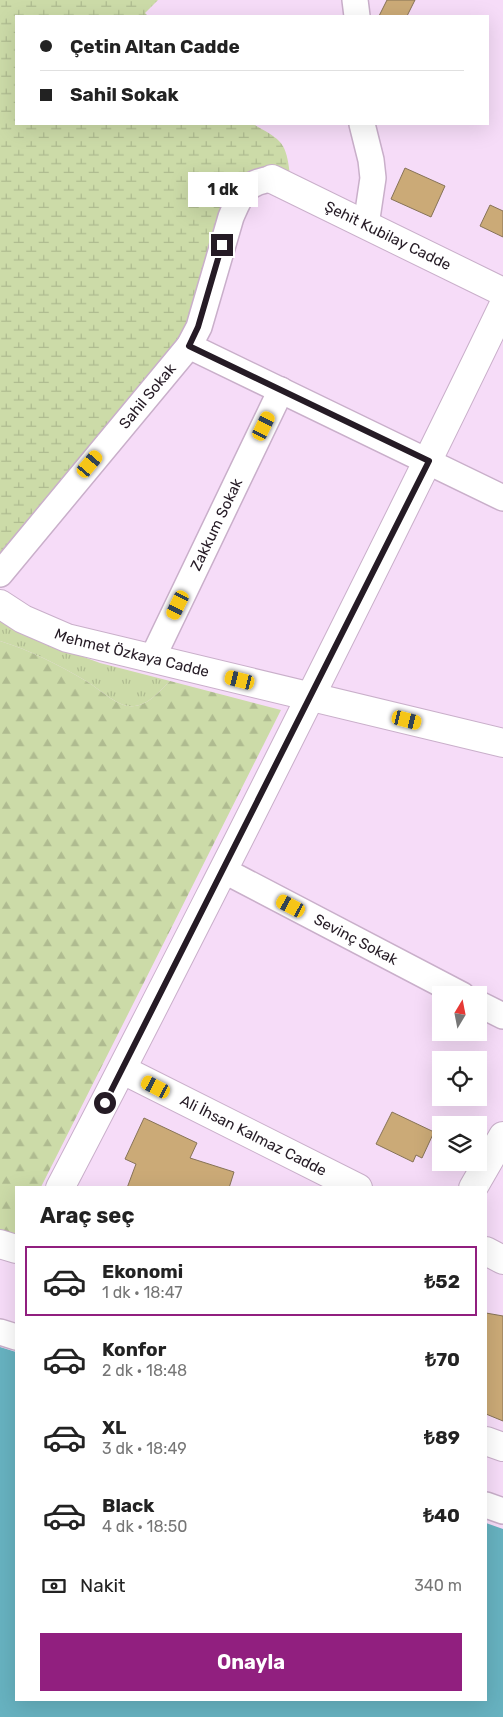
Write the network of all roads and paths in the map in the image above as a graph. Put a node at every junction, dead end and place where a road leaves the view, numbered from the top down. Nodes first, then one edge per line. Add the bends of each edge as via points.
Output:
1 (355, 0) edge
2 (357, 15) edge
3 (362, 125) edge
4 (272, 179) joint
5 (366, 225) junction
6 (503, 292) edge
7 (503, 306) edge
8 (189, 346) junction
9 (281, 390) junction
10 (429, 461) junction
11 (503, 498) edge
12 (0, 574) edge
13 (0, 604) edge
14 (152, 659) junction
15 (310, 697) junction
16 (503, 743) edge
17 (223, 870) junction
18 (445, 986) edge
19 (488, 1008) edge
20 (503, 1016) edge
21 (123, 1070) junction
22 (503, 1136) edge
23 (61, 1186) edge
24 (354, 1186) edge
25 (474, 1186) edge
26 (0, 1244) edge
27 (15, 1249) edge
28 (487, 1252) edge
29 (503, 1260) edge
30 (0, 1332) edge
31 (15, 1337) edge
32 (487, 1441) edge
33 (503, 1447) edge
34 (487, 1505) edge
35 (503, 1511) edge

1 - 2 street
3 - 5 street via 374,178
4 - 5 street, Şehit Kubilay Cadde
4 - 8 street, Sahil Sokak via 257,181 238,200
5 - 6 street, Şehit Kubilay Cadde
7 - 10 street
8 - 9 street
8 - 12 street, Sahil Sokak
9 - 10 street
9 - 14 street, Zakkum Sokak
10 - 11 street
10 - 15 street
13 - 14 street, Mehmet Özkaya Cadde via 23,619 66,638
14 - 15 street, Mehmet Özkaya Cadde
15 - 16 street, Mehmet Özkaya Cadde
15 - 17 street
17 - 18 street, Sevinç Sokak
17 - 21 street
19 - 20 street
21 - 23 street
21 - 24 street, Ali İhsan Kalmaz Cadde
22 - 25 street
26 - 27 street
28 - 29 street
30 - 31 street
32 - 33 street
34 - 35 street

